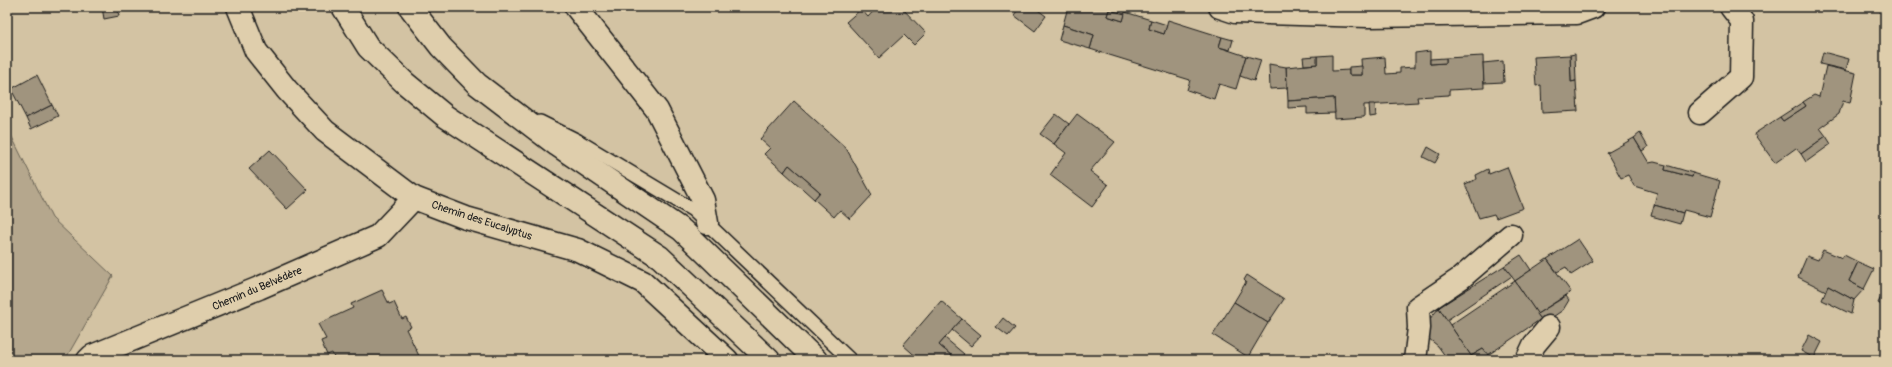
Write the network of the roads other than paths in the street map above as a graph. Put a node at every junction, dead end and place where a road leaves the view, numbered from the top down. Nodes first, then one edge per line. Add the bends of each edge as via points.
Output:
1 (238, 7) edge
2 (343, 7) edge
3 (410, 7) edge
4 (576, 7) edge
5 (1220, 7) edge
6 (1593, 7) edge
7 (1731, 7) edge
8 (1368, 12) edge
9 (505, 106) junction
10 (1700, 113) dead end
11 (414, 198) junction
12 (707, 223) junction
13 (1511, 235) dead end
14 (1549, 327) dead end
15 (88, 360) edge
16 (727, 360) edge
17 (769, 360) edge
18 (816, 360) edge
19 (850, 360) edge
20 (1415, 360) edge
21 (1527, 360) edge

1 - 11 street, Chemin des Eucalyptus via 256,51 325,132
2 - 17 street via 368,47 405,83 446,116 660,257
3 - 9 street via 441,47 477,84
4 - 12 street via 657,110 703,200
5 - 8 street via 1235,12
6 - 8 street via 1577,13
7 - 10 street via 1742,21 1741,77
9 - 12 lane via 578,141 693,210
9 - 18 street via 682,230
11 - 15 street, Chemin du Belvédère via 378,236 260,288 92,356
11 - 16 street, Chemin des Eucalyptus via 466,218 578,250 643,282
12 - 19 lane
13 - 20 street via 1462,278 1418,307 1419,328
14 - 21 street via 1534,345

